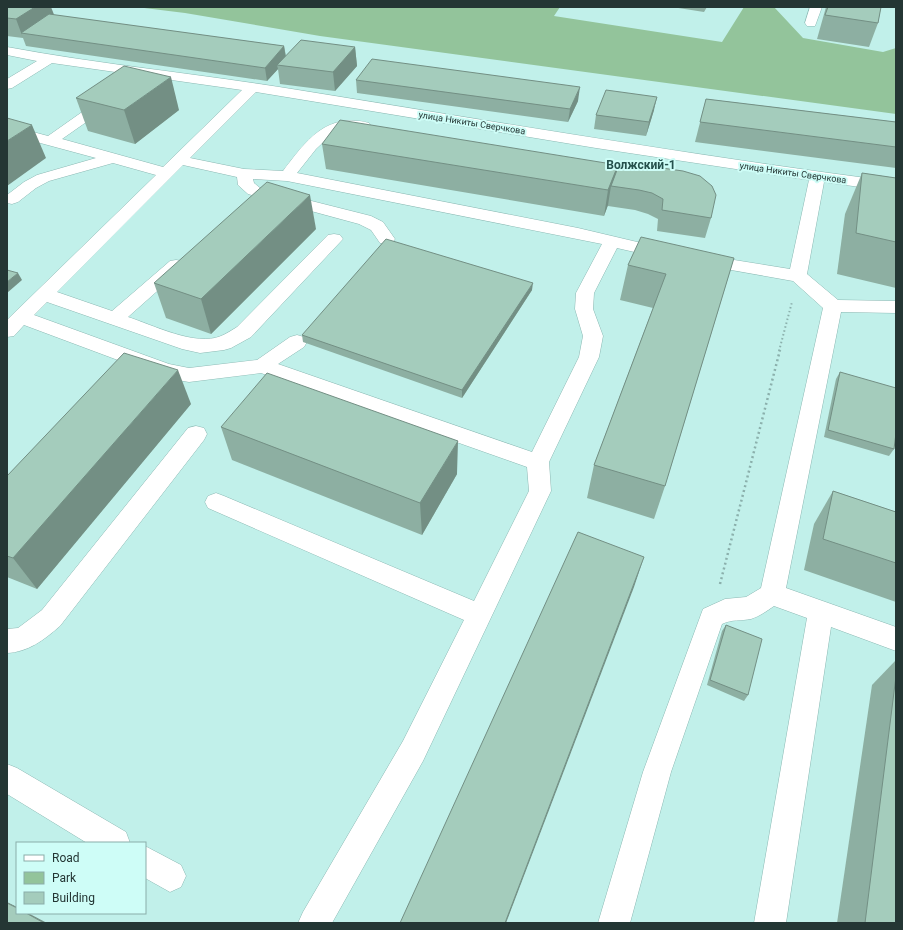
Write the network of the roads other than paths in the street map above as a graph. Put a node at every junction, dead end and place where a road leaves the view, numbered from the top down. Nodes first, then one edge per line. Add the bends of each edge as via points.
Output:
1 (816, 7) edge
2 (811, 23) dead end
3 (7, 50) edge
4 (49, 59) junction
5 (7, 85) edge
6 (253, 87) junction
7 (111, 98) edge
8 (379, 128) edge
9 (7, 129) edge
10 (51, 140) junction
11 (629, 148) junction
12 (113, 158) junction
13 (180, 160) junction
14 (622, 162) edge
15 (167, 173) junction
16 (244, 174) junction
17 (287, 176) junction
18 (817, 177) junction
19 (896, 187) edge
20 (12, 199) dead end
21 (334, 239) dead end
22 (386, 240) edge
23 (612, 241) junction
24 (190, 252) edge
25 (798, 276) junction
26 (44, 294) junction
27 (833, 306) junction
28 (896, 307) edge
29 (115, 318) junction
30 (11, 326) edge
31 (297, 342) dead end
32 (262, 366) junction
33 (196, 434) dead end
34 (538, 462) junction
35 (216, 502) dead end
36 (772, 594) junction
37 (820, 612) junction
38 (480, 615) junction
39 (896, 639) edge
40 (7, 641) edge
41 (7, 778) edge
42 (113, 842) edge
43 (314, 923) edge
44 (614, 923) edge
45 (770, 923) edge

1 - 2 street
3 - 4 street, улица Никиты Сверчкова
4 - 5 street
4 - 6 street, улица Никиты Сверчкова
6 - 11 street, улица Никиты Сверчкова
6 - 13 street
7 - 10 street
8 - 17 street via 343,125 331,128 322,134
9 - 10 street
10 - 12 street
11 - 14 street
11 - 18 street, улица Никиты Сверчкова
12 - 15 street
12 - 20 street via 43,178
13 - 15 street
13 - 16 street
15 - 26 street
16 - 17 street
16 - 22 street via 246,185 254,191 364,220 377,226
17 - 23 street via 578,232
18 - 19 street, улица Никиты Сверчкова
18 - 25 street
21 - 29 street via 244,332 224,343 200,346 182,342
23 - 25 street via 687,258
23 - 34 street via 585,293 584,309 593,336 589,357
24 - 29 street
25 - 27 street
26 - 29 street
26 - 30 street
27 - 28 street
27 - 36 street
30 - 32 street via 166,372 189,376
31 - 32 street
32 - 34 street
33 - 40 street via 51,618 32,634 15,641
34 - 38 street via 540,491
35 - 38 street
36 - 37 street
36 - 44 street via 750,608 725,610 712,617 657,772
37 - 39 street
37 - 45 street
38 - 43 street via 413,752
41 - 42 street

